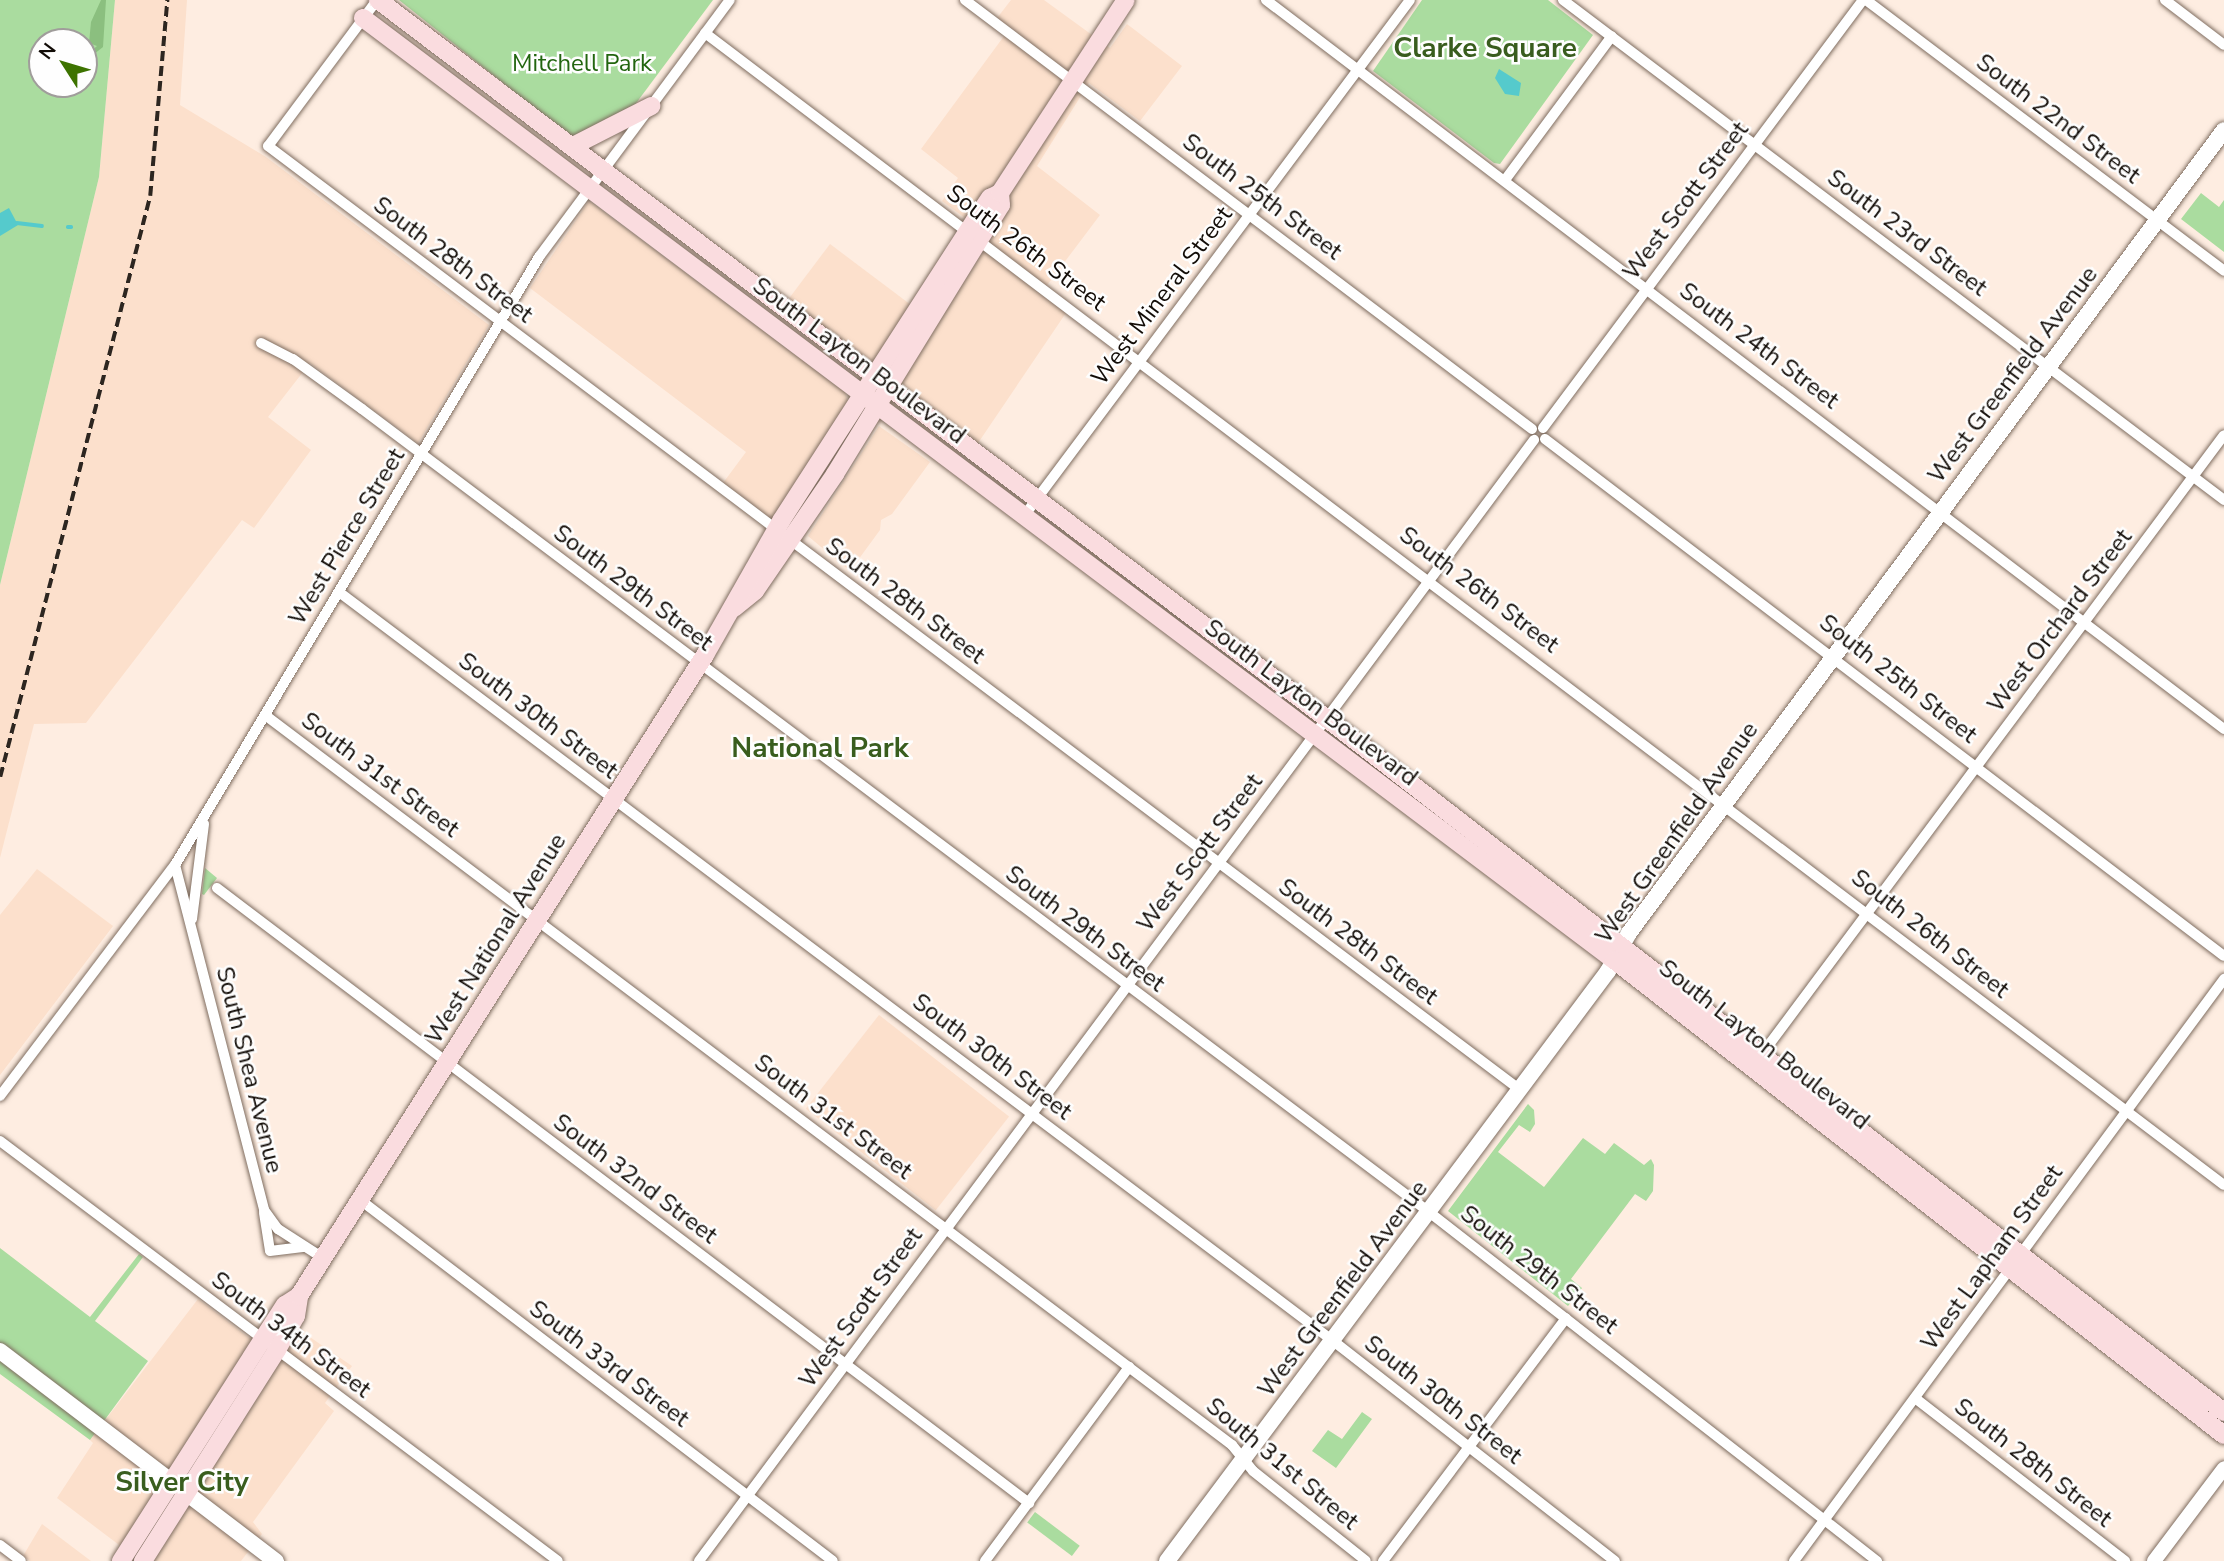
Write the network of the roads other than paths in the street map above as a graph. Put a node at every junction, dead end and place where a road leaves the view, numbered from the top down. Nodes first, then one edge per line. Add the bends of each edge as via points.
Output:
1 (377, 0) edge
2 (730, 0) edge
3 (965, 0) edge
4 (1126, 0) edge
5 (1266, 0) edge
6 (1410, 0) edge
7 (1563, 0) edge
8 (1864, 0) edge
9 (2165, 0) edge
10 (363, 18) junction
11 (705, 33) junction
12 (1612, 36) junction
13 (2224, 45) edge
14 (1358, 70) junction
15 (1072, 82) junction
16 (651, 106) junction
17 (2224, 130) edge
18 (1754, 145) junction
19 (573, 146) junction
20 (603, 169) junction
21 (1505, 180) junction
22 (587, 190) junction
23 (1249, 214) junction
24 (2157, 220) junction
25 (974, 235) junction
26 (2224, 271) edge
27 (1648, 288) junction
28 (730, 293) junction
29 (789, 308) junction
30 (502, 323) junction
31 (261, 343) dead end
32 (1141, 361) junction
33 (2049, 365) junction
34 (883, 379) junction
35 (871, 399) junction
36 (1539, 434) junction
37 (2224, 435) edge
38 (420, 455) junction
39 (2193, 476) junction
40 (1037, 500) junction
41 (2224, 500) edge
42 (1940, 511) junction
43 (1024, 516) junction
44 (783, 535) junction
45 (1430, 580) junction
46 (339, 592) junction
47 (2086, 622) junction
48 (1832, 655) junction
49 (699, 664) junction
50 (265, 715) junction
51 (1326, 718) junction
52 (2224, 729) edge
53 (1314, 736) junction
54 (1976, 766) junction
55 (613, 799) junction
56 (1725, 802) junction
57 (207, 813) junction
58 (1217, 863) junction
59 (175, 865) junction
60 (217, 888) dead end
61 (1867, 911) junction
62 (538, 919) junction
63 (192, 936) junction
64 (1618, 953) junction
65 (2224, 956) edge
66 (2224, 979) edge
67 (1126, 987) junction
68 (1757, 1061) junction
69 (447, 1063) junction
70 (1519, 1089) junction
71 (0, 1096) edge
72 (2126, 1111) junction
73 (1032, 1113) junction
74 (0, 1141) edge
75 (2224, 1185) edge
76 (359, 1199) junction
77 (264, 1210) junction
78 (1429, 1212) junction
79 (945, 1229) junction
80 (305, 1247) junction
81 (323, 1258) junction
82 (2016, 1261) junction
83 (1566, 1318) junction
84 (1332, 1340) junction
85 (270, 1345) junction
86 (0, 1351) edge
87 (846, 1366) junction
88 (1129, 1367) junction
89 (1915, 1398) junction
90 (2224, 1412) edge
91 (2224, 1434) edge
92 (1468, 1447) junction
93 (1244, 1459) junction
94 (2224, 1468) edge
95 (173, 1479) junction
96 (189, 1491) junction
97 (748, 1496) junction
98 (1029, 1503) junction
99 (1824, 1520) junction
100 (0, 1545) edge
101 (21, 1561) edge
102 (121, 1561) edge
103 (144, 1561) edge
104 (276, 1561) edge
105 (558, 1561) edge
106 (699, 1561) edge
107 (833, 1561) edge
108 (985, 1561) edge
109 (1167, 1561) edge
110 (1366, 1561) edge
111 (1383, 1561) edge
112 (1615, 1561) edge
113 (1794, 1561) edge
114 (1877, 1561) edge
115 (2125, 1561) edge
116 (2154, 1561) edge

1 - 10 street
1 - 19 main road, South Layton Boulevard
2 - 11 street, West Pierce Street
3 - 15 street, South 25th Street
4 - 15 main road, West National Avenue
5 - 14 street, South 24th Street
6 - 14 street, West Mineral Street
7 - 12 street, South 23rd Street
8 - 18 street, West Scott Street
8 - 24 street, South 22nd Street
9 - 13 street
10 - 22 main road, South Layton Boulevard
10 - 30 street, South 28th Street via 268,146
11 - 16 street, West Pierce Street
11 - 25 street, South 26th Street
12 - 18 street, South 23rd Street
12 - 21 street
14 - 21 street, South 24th Street
14 - 23 street, West Mineral Street
15 - 23 street, South 25th Street
15 - 25 main road, West National Avenue via 1000,193 1001,205
16 - 19 main road
16 - 20 street, West Pierce Street
17 - 24 main road, West Greenfield Avenue
18 - 27 street, West Scott Street
18 - 33 street, South 23rd Street
19 - 20 main road, South Layton Boulevard
20 - 22 street, West Pierce Street
20 - 29 main road, South Layton Boulevard
21 - 27 street, South 24th Street
22 - 28 main road, South Layton Boulevard
22 - 30 street, West Pierce Street via 539,257
23 - 32 street, West Mineral Street
23 - 36 street, South 25th Street
24 - 26 street, South 22nd Street
24 - 33 main road, West Greenfield Avenue
25 - 32 street, South 26th Street
25 - 34 main road, West National Avenue
27 - 36 street, West Scott Street
27 - 42 street, South 24th Street
28 - 29 main road via 776,318
28 - 35 main road, South Layton Boulevard
29 - 34 main road, South Layton Boulevard
30 - 38 street, West Pierce Street
30 - 44 street, South 28th Street
31 - 38 street, South 29th Street via 293,359
32 - 40 street, West Mineral Street
32 - 45 street, South 26th Street
33 - 39 street, South 23rd Street
33 - 42 main road, West Greenfield Avenue
34 - 35 main road, West National Avenue
34 - 40 main road, South Layton Boulevard
35 - 43 main road, South Layton Boulevard
35 - 44 main road, West National Avenue
36 - 45 street, West Scott Street
36 - 48 street, South 25th Street
37 - 39 street, West Orchard Street
38 - 46 street, West Pierce Street
38 - 49 street, South 29th Street
39 - 41 street, South 23rd Street
39 - 47 street, West Orchard Street
40 - 43 street, West Mineral Street
40 - 51 main road, South Layton Boulevard
42 - 47 street, South 24th Street
42 - 48 main road, West Greenfield Avenue
43 - 53 main road, South Layton Boulevard
44 - 49 main road, West National Avenue via 741,585 734,608
44 - 58 street, South 28th Street
45 - 51 street, West Scott Street
45 - 56 street, South 26th Street
46 - 50 street, West Pierce Street
46 - 55 street, South 30th Street
47 - 52 street, South 24th Street
47 - 54 street, West Orchard Street
48 - 54 street, South 25th Street
48 - 56 main road, West Greenfield Avenue
49 - 55 main road, West National Avenue
49 - 67 street, South 29th Street
50 - 57 street, West Pierce Street
50 - 62 street, South 31st Street
51 - 53 street, West Scott Street
51 - 64 main road, South Layton Boulevard
53 - 58 street, West Scott Street
53 - 64 main road, South Layton Boulevard
54 - 61 street, West Orchard Street
54 - 65 street, South 25th Street
55 - 62 main road, West National Avenue
55 - 73 street, South 30th Street
56 - 61 street, South 26th Street
56 - 64 main road, West Greenfield Avenue
57 - 59 street, West Pierce Street
57 - 63 street via 194,875
58 - 67 street, West Scott Street
58 - 70 street, South 28th Street
59 - 63 street, South Shea Avenue
59 - 71 street, West Pierce Street
60 - 69 street, South 32nd Street
61 - 68 street, West Orchard Street
61 - 72 street, South 26th Street
62 - 69 main road, West National Avenue
62 - 79 street, South 31st Street
63 - 77 street, South Shea Avenue
64 - 68 main road, South Layton Boulevard
64 - 70 main road, West Greenfield Avenue
66 - 72 street, West Lapham Street
67 - 73 street, West Scott Street
67 - 78 street, South 29th Street
68 - 82 main road, South Layton Boulevard
69 - 76 main road, West National Avenue
69 - 87 street, South 32nd Street
70 - 78 main road, West Greenfield Avenue
72 - 75 street, South 26th Street
72 - 82 street, West Lapham Street
73 - 79 street, West Scott Street
73 - 84 street, South 30th Street
74 - 85 street, South 34th Street
76 - 81 main road, West National Avenue
76 - 97 street, South 33rd Street
77 - 80 street, South Shea Avenue via 278,1229
77 - 80 street via 270,1251
78 - 83 street, South 29th Street
78 - 84 main road, West Greenfield Avenue
79 - 87 street, West Scott Street
79 - 88 street, South 31st Street
80 - 81 street, South Shea Avenue
81 - 85 main road, West National Avenue via 299,1296 285,1305
82 - 89 street, West Lapham Street
82 - 90 main road, South Layton Boulevard
82 - 91 main road, South Layton Boulevard
83 - 92 street
83 - 99 street, South 29th Street
84 - 92 street, South 30th Street
84 - 93 main road, West Greenfield Avenue
85 - 95 main road, West National Avenue
85 - 96 main road, West National Avenue
85 - 105 street, South 34th Street
86 - 95 main road
87 - 97 street, West Scott Street
87 - 98 street, South 32nd Street
88 - 93 street, South 31st Street
88 - 98 street
89 - 99 street, West Lapham Street
89 - 115 street, South 28th Street
92 - 111 street
92 - 112 street, South 30th Street
93 - 109 main road, West Greenfield Avenue
93 - 110 street, South 31st Street
94 - 116 street
95 - 96 main road
95 - 102 main road, West National Avenue
96 - 103 main road, West National Avenue
96 - 104 main road
97 - 106 street, West Scott Street
97 - 107 street, South 33rd Street
98 - 108 street
99 - 113 street, West Lapham Street
99 - 114 street, South 29th Street
100 - 101 street

